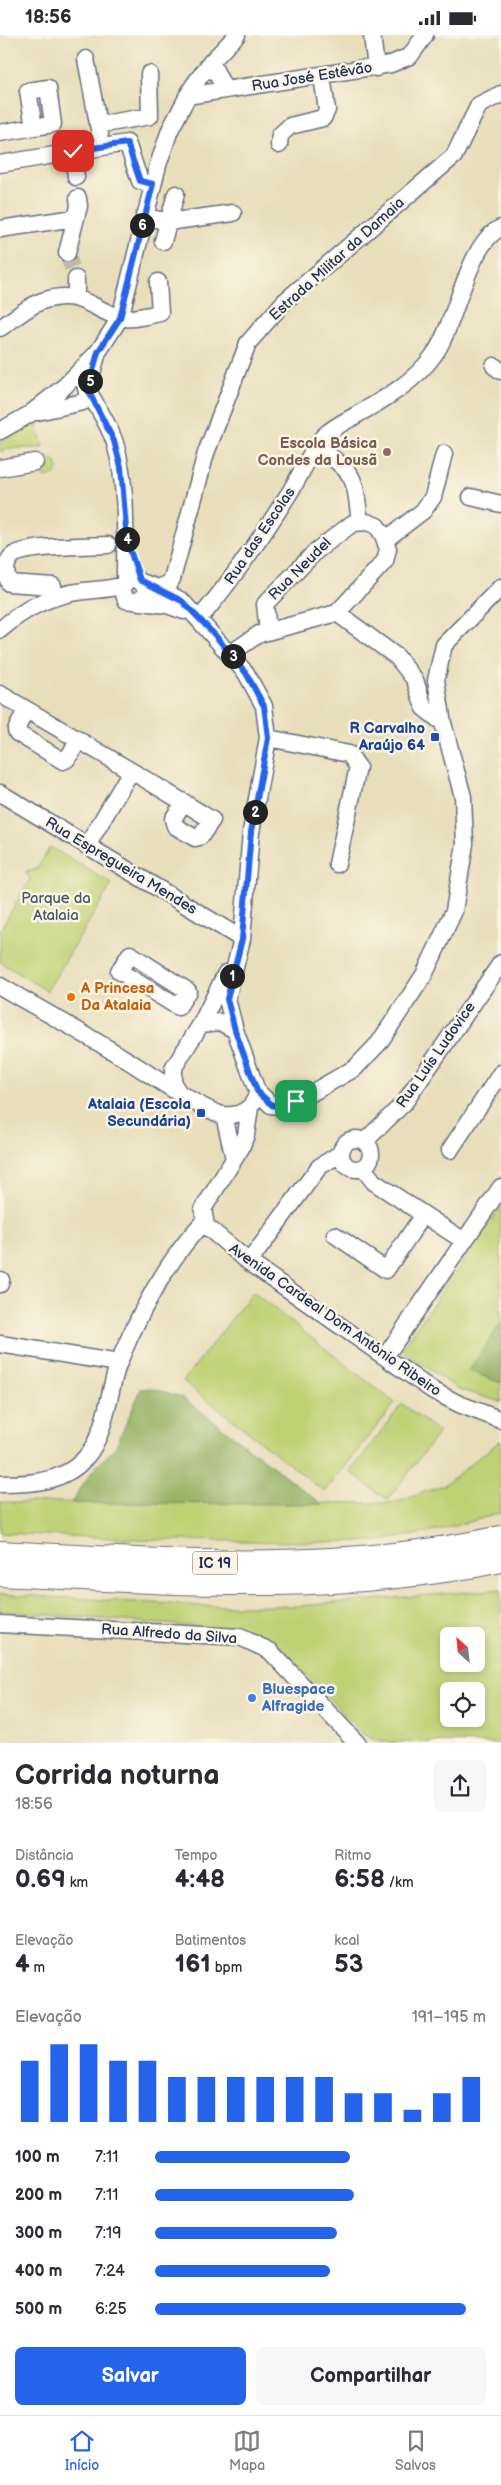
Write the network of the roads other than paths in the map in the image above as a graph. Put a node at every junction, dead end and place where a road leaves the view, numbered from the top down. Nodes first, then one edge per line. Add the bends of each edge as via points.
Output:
1 (237, 35) edge
2 (372, 35) edge
3 (425, 35) edge
4 (86, 59) dead end
5 (211, 63) junction
6 (376, 68) junction
7 (149, 74) dead end
8 (322, 75) junction
9 (225, 90) junction
10 (501, 94) edge
11 (187, 96) junction
12 (98, 125) junction
13 (34, 127) dead end
14 (0, 133) edge
15 (279, 145) dead end
16 (102, 146) junction
17 (73, 151) junction
18 (0, 164) edge
19 (76, 177) dead end
20 (153, 184) junction
21 (176, 193) dead end
22 (78, 198) dead end
23 (232, 213) dead end
24 (144, 216) junction
25 (75, 218) junction
26 (168, 222) junction
27 (501, 228) edge
28 (0, 229) edge
29 (163, 241) dead end
30 (67, 253) tunnel mouth
31 (76, 279) tunnel mouth
32 (158, 281) dead end
33 (76, 298) junction
34 (120, 318) junction
35 (0, 328) edge
36 (98, 352) junction
37 (66, 385) junction
38 (88, 390) junction
39 (73, 404) junction
40 (30, 414) junction
41 (105, 424) junction
42 (0, 431) edge
43 (318, 446) junction
44 (444, 454) dead end
45 (36, 463) dead end
46 (0, 468) edge
47 (471, 497) dead end
48 (501, 504) edge
49 (360, 522) junction
50 (385, 540) junction
51 (108, 545) dead end
52 (3, 573) edge
53 (138, 584) junction
54 (501, 587) edge
55 (50, 599) junction
56 (134, 602) junction
57 (337, 613) junction
58 (198, 617) junction
59 (0, 630) edge
60 (268, 631) junction
61 (231, 653) junction
62 (0, 694) edge
63 (26, 710) junction
64 (443, 723) junction
65 (268, 738) junction
66 (79, 740) junction
67 (131, 771) junction
68 (0, 793) edge
69 (184, 802) junction
70 (87, 846) junction
71 (337, 864) dead end
72 (242, 939) junction
73 (500, 967) edge
74 (0, 986) edge
75 (184, 998) dead end
76 (203, 1018) junction
77 (235, 1030) junction
78 (137, 1067) junction
79 (173, 1069) junction
80 (501, 1073) edge
81 (178, 1091) junction
82 (257, 1091) junction
83 (250, 1107) junction
84 (224, 1115) junction
85 (364, 1142) junction
86 (450, 1150) dead end
87 (341, 1153) junction
88 (234, 1159) junction
89 (363, 1168) junction
90 (501, 1187) edge
91 (423, 1215) junction
92 (204, 1221) junction
93 (335, 1235) dead end
94 (464, 1241) junction
95 (249, 1262) junction
96 (0, 1280) edge
97 (0, 1284) edge
98 (0, 1344) edge
99 (385, 1357) junction
100 (119, 1363) junction
101 (501, 1420) edge
102 (0, 1484) edge
103 (501, 1522) edge
104 (501, 1537) edge
105 (428, 1550) junction
106 (0, 1553) edge
107 (501, 1560) edge
108 (424, 1573) junction
109 (0, 1574) edge
110 (501, 1577) edge
111 (0, 1624) edge
112 (357, 1743) edge

1 - 5 street
2 - 6 street
3 - 6 street, Rua José Estêvão via 410,56
4 - 12 street
5 - 9 street
5 - 11 street
6 - 8 street, Rua José Estêvão
7 - 12 street via 150,116
8 - 9 street, Rua José Estêvão
8 - 15 street via 327,111 323,118 290,126 280,135
9 - 11 street, Rua José Estêvão
10 - 53 street, Estrada Militar da Damaia via 479,105 454,156 284,302 248,343 206,453 172,579 168,584
11 - 20 street via 170,130
12 - 16 street
13 - 14 street
16 - 17 street
16 - 20 street via 127,143 140,181
17 - 18 street
17 - 19 street
20 - 24 street
21 - 26 street
22 - 25 street
23 - 26 street
24 - 26 street
24 - 34 street
25 - 28 street
25 - 30 street
26 - 29 street
27 - 43 street, Rua das Escolas via 481,246 434,356 413,377 380,401 325,434
31 - 33 street
32 - 34 street via 160,313
33 - 34 street
33 - 35 street via 68,296 41,302
34 - 36 street
36 - 37 street
36 - 38 street
37 - 38 street via 80,381
37 - 39 street via 63,394
37 - 40 street
38 - 39 street via 86,399
38 - 41 street
39 - 40 street
39 - 41 street
40 - 42 street
41 - 53 street via 114,441 121,467 127,541
43 - 49 street via 348,469 356,482
43 - 58 street, Rua das Escolas via 247,560
44 - 50 street via 433,497 423,511
45 - 46 street
47 - 48 street
49 - 50 street via 377,526
49 - 60 street, Rua Neudel via 336,534 270,597 264,611
50 - 57 street via 388,549 385,561
51 - 52 street via 25,549 11,557
52 - 55 street via 9,583 53,586
53 - 55 street
53 - 56 street via 146,594
53 - 56 street via 122,593
53 - 58 street via 182,601
54 - 64 street via 444,645 436,680
55 - 56 street
55 - 59 street via 30,606
56 - 58 street via 167,605
57 - 60 street
57 - 64 street via 397,657 415,680 424,708
58 - 61 street
60 - 61 street
61 - 65 street via 264,706
62 - 63 street
63 - 66 street
63 - 66 street via 17,733 63,761
64 - 82 street via 463,797 465,844 454,911 424,975 379,1043 355,1068 288,1105 272,1105
65 - 71 street via 349,755 358,767
65 - 72 street via 251,832
66 - 67 street
67 - 69 street
67 - 70 street
68 - 70 street, Rua Espregueira Mendes
69 - 69 street via 212,820 196,839 175,826 173,819
70 - 72 street, Rua Espregueira Mendes
72 - 76 street
72 - 77 street via 227,999
73 - 85 street, Rua Luís Ludovice via 404,1103
74 - 78 street
75 - 76 street
76 - 77 street
76 - 79 street
77 - 82 street
78 - 79 street via 162,1071
78 - 81 street
79 - 81 street via 173,1084
80 - 86 street
81 - 84 street
82 - 83 street
83 - 84 street
83 - 88 street via 242,1148
84 - 88 street
85 - 87 street via 351,1140
85 - 89 street via 371,1155
87 - 89 street via 348,1167
87 - 95 street via 319,1167
88 - 92 street via 205,1204
89 - 91 street via 374,1182
90 - 94 street
91 - 93 street via 386,1270
91 - 94 street
92 - 95 street, Avenida Cardeal Dom António Ribeiro via 211,1231
92 - 100 street via 189,1237 148,1303
94 - 99 street
95 - 99 street, Avenida Cardeal Dom António Ribeiro
96 - 97 street
98 - 100 street
99 - 101 street, Avenida Cardeal Dom António Ribeiro via 432,1390
100 - 102 street via 98,1441 77,1466 49,1480
103 - 105 highway
104 - 105 highway, IC 19
105 - 106 highway, IC 19 via 331,1561 218,1563
107 - 108 highway, IC 19
108 - 109 highway, IC 19 via 307,1583 221,1585
108 - 110 highway
111 - 112 street, Rua Alfredo da Silva via 240,1637 270,1651

